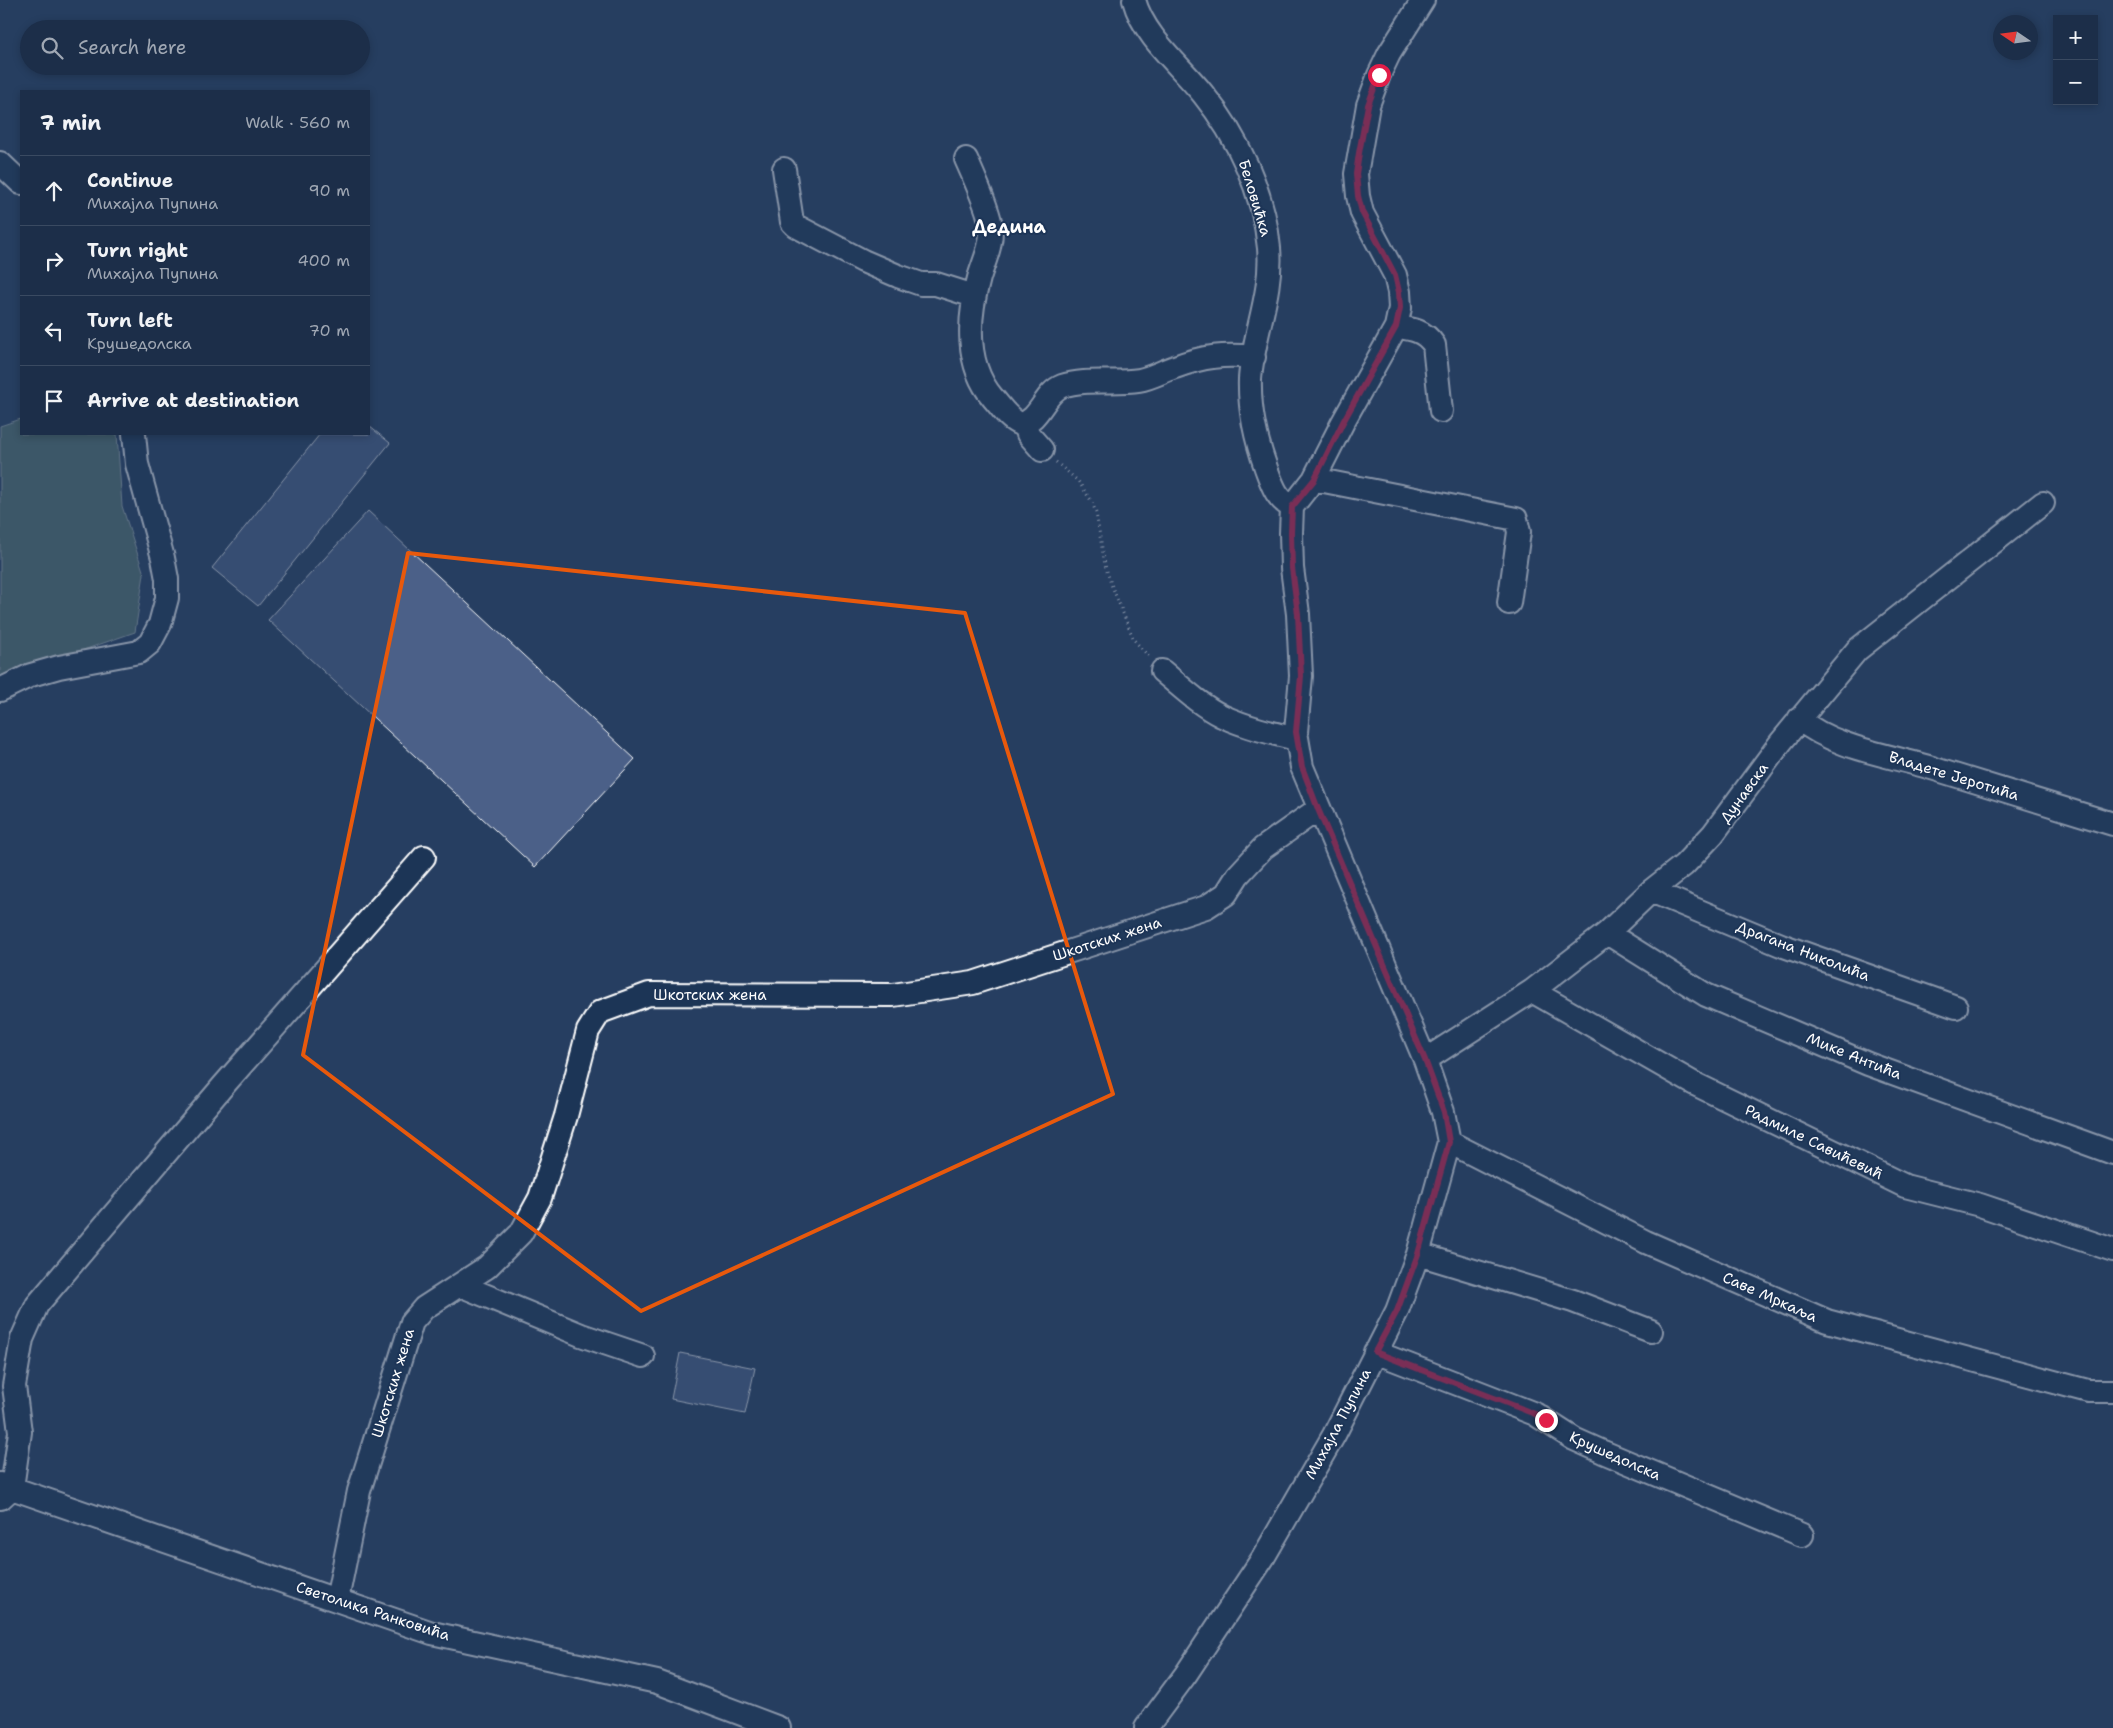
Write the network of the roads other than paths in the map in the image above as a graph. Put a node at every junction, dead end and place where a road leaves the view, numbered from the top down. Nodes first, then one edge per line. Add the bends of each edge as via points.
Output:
1 (1423, 0) edge
2 (1140, 5) edge
3 (966, 159) dead end
4 (0, 163) edge
5 (784, 169) dead end
6 (20, 182) edge
7 (974, 296) junction
8 (1396, 327) junction
9 (1254, 357) junction
10 (1441, 411) dead end
11 (1024, 423) junction
12 (134, 435) edge
13 (1042, 450) road end
14 (1314, 480) junction
15 (2043, 503) dead end
16 (1292, 507) junction
17 (1509, 602) dead end
18 (1162, 671) road end
19 (0, 690) edge
20 (1799, 719) junction
21 (1297, 739) junction
22 (1318, 809) junction
23 (2113, 824) edge
24 (424, 857) dead end
25 (1651, 891) junction
26 (1607, 933) junction
27 (1532, 991) junction
28 (1956, 1007) dead end
29 (1425, 1060) junction
30 (1449, 1142) junction
31 (2113, 1153) edge
32 (2113, 1250) edge
33 (1418, 1254) junction
34 (460, 1285) junction
35 (1651, 1331) dead end
36 (1375, 1352) junction
37 (643, 1356) dead end
38 (2113, 1392) edge
39 (4, 1491) edge
40 (1802, 1535) dead end
41 (337, 1600) junction
42 (778, 1728) edge
43 (1146, 1728) edge

1 - 8 street via 1379,75 1368,105 1356,174 1362,212 1395,275 1400,308
2 - 9 street, Беловићка via 1166,52 1204,94 1228,130 1255,189 1266,225 1270,274
3 - 7 street via 991,225 988,250
4 - 6 street
5 - 7 street via 792,222 796,226 898,276
7 - 11 street via 971,339 976,371 1008,416
8 - 10 street via 1419,331 1434,345
8 - 14 street
9 - 11 street via 1217,355 1196,359 1141,380 1061,386
9 - 16 street, Беловићка via 1250,379 1252,418 1274,490
11 - 13 street via 1028,434
12 - 19 street via 137,464 167,579 167,598 150,643 139,652 31,675
14 - 16 street
14 - 17 street via 1516,519 1519,532
15 - 20 street, Дунавска via 1857,650
16 - 21 street, Михајла Пупина via 1292,568 1301,676
18 - 21 street via 1220,715 1249,727
20 - 23 street, Владете Јеротића via 1852,745
20 - 25 street, Дунавска via 1713,834 1684,865
21 - 22 street, Михајла Пупина via 1302,767
22 - 29 street, Михајла Пупина
22 - 34 street, Шкотских жена via 1263,848 1238,875 1226,894 1206,907 973,983 893,995 649,994 600,1012 588,1031 540,1198 522,1233 487,1267
24 - 39 street via 37,1305 22,1339 14,1386 20,1432
25 - 26 street, Дунавска
25 - 28 street, Драгана Николића via 1781,945
26 - 27 street, Дунавска
26 - 31 street, Мике Антића via 1706,995 1868,1064
27 - 29 street, Дунавска
27 - 32 street, Радмиле Савићевић via 1693,1083 1905,1186 1980,1205
29 - 30 street, Михајла Пупина via 1444,1112
30 - 33 street, Михајла Пупина
30 - 38 street, Саве Мркаља via 1646,1242 1826,1321 2088,1391
33 - 35 street via 1573,1301
33 - 36 street, Михајла Пупина via 1397,1311
34 - 37 street via 581,1335
34 - 41 street, Шкотских жена via 424,1308 412,1322 359,1491
36 - 40 street, Крушедолска via 1535,1414 1574,1439
36 - 43 street, Михајла Пупина via 1334,1435 1263,1558
39 - 41 street, Светолика Ранковића
41 - 42 street, Светолика Ранковића via 432,1633 657,1682

